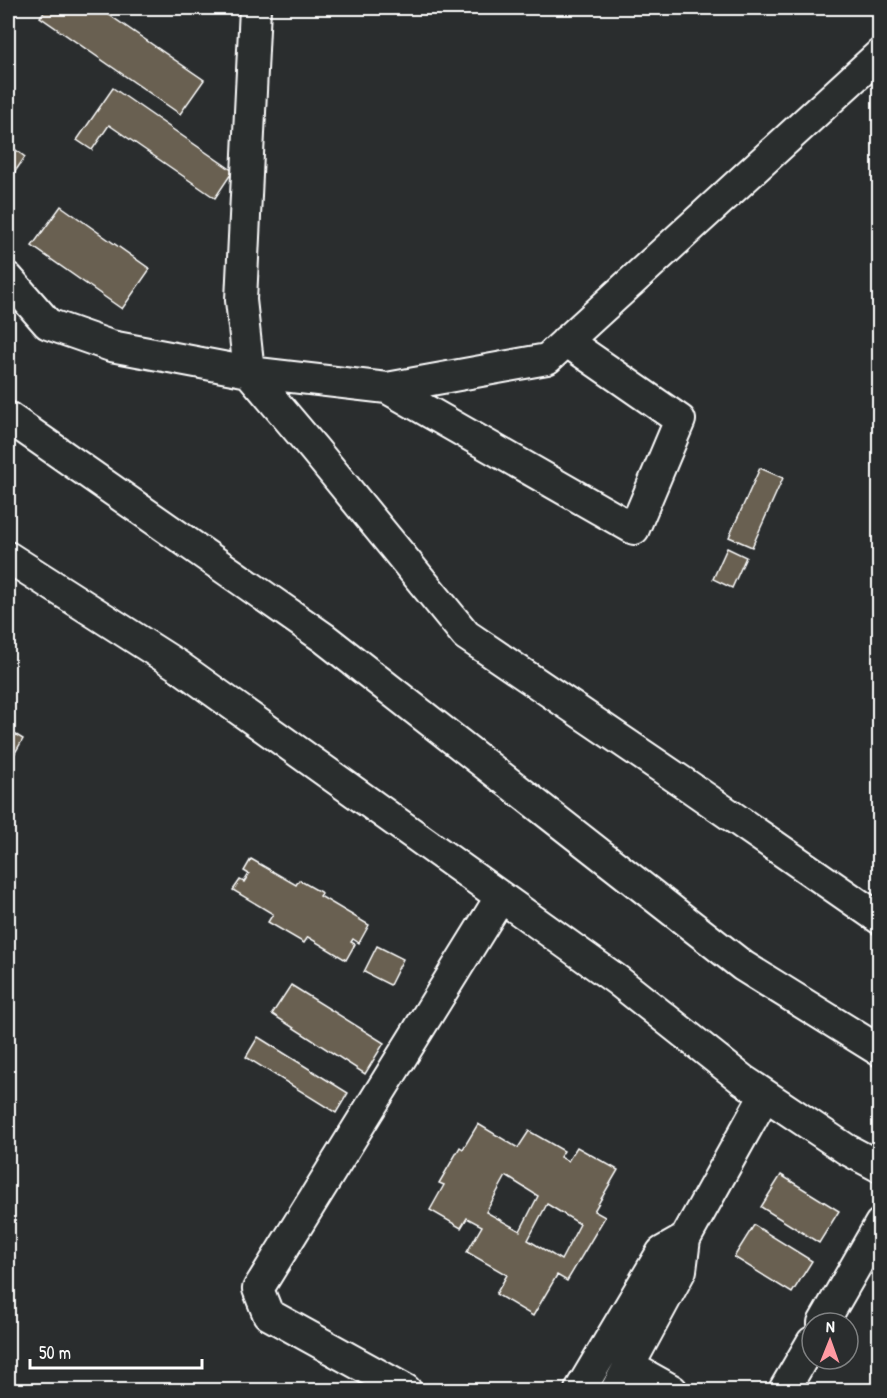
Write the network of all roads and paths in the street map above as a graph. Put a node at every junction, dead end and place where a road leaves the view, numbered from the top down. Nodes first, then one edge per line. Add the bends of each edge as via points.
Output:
1 (255, 8) edge
2 (879, 54) edge
3 (8, 279) edge
4 (566, 341) junction
5 (249, 372) junction
6 (387, 388) junction
7 (8, 417) edge
8 (8, 557) edge
9 (500, 898) junction
10 (879, 919) edge
11 (879, 1051) edge
12 (765, 1095) junction
13 (879, 1167) edge
14 (879, 1224) edge
15 (685, 1239) junction
16 (830, 1311) edge
17 (800, 1363) edge
18 (622, 1378) edge
19 (406, 1390) edge
20 (580, 1390) edge
21 (672, 1390) edge
22 (784, 1390) edge

1 - 5 lane via 241,300
2 - 4 lane
3 - 5 lane via 48,324 111,346
4 - 6 lane via 546,359
4 - 6 lane via 680,420 634,529
5 - 6 lane
5 - 10 lane via 466,636
7 - 11 lane via 324,638 743,966
8 - 9 lane via 177,665
9 - 12 lane via 617,980
9 - 19 lane via 258,1289 268,1314
12 - 13 lane
12 - 15 lane
14 - 16 lane
15 - 18 lane via 681,1270
15 - 20 lane via 662,1252
17 - 22 lane
18 - 21 lane

